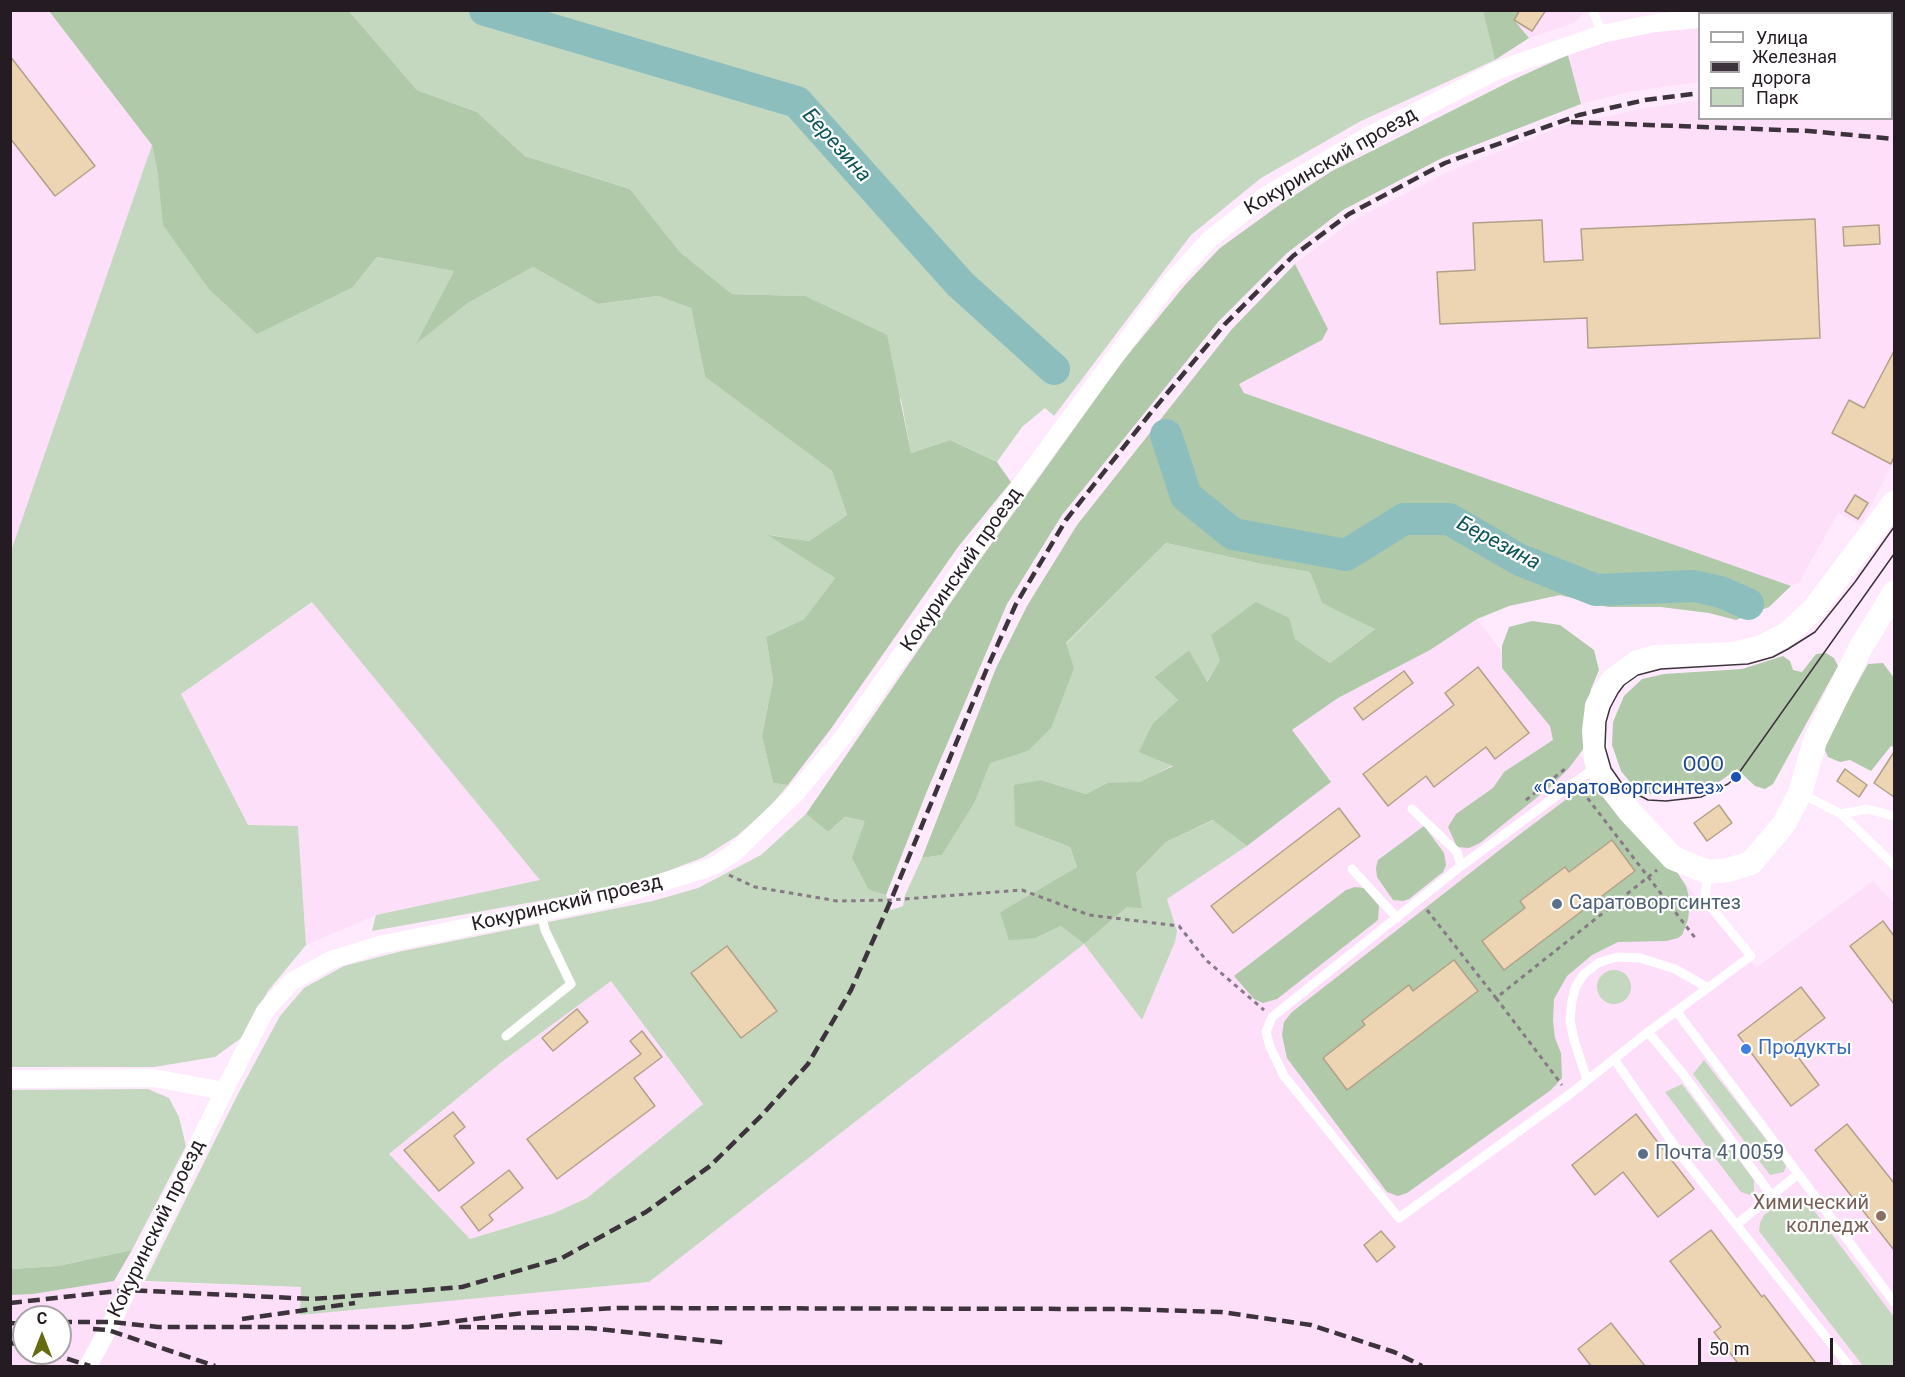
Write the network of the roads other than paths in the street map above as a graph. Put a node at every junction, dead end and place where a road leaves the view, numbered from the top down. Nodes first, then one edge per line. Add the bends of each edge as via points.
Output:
1 (1593, 10) edge
2 (1698, 19) edge
3 (1602, 34) junction
4 (1894, 502) edge
5 (1894, 593) edge
6 (1598, 766) junction
7 (1800, 793) junction
8 (1412, 808) dead end
9 (1841, 814) junction
10 (1894, 816) edge
11 (1894, 865) edge
12 (1461, 866) junction
13 (1352, 869) dead end
14 (1708, 872) junction
15 (541, 913) junction
16 (1397, 918) junction
17 (1708, 988) junction
18 (1677, 1012) junction
19 (1648, 1032) junction
20 (506, 1036) dead end
21 (1614, 1059) junction
22 (10, 1079) edge
23 (1587, 1080) junction
24 (224, 1091) junction
25 (1798, 1174) junction
26 (1771, 1196) junction
27 (1736, 1225) junction
28 (1894, 1302) edge
29 (88, 1366) edge
30 (1849, 1366) edge

1 - 3 lane
2 - 3 street, Кокуринский проезд
3 - 15 street, Кокуринский проезд via 1498,70 1368,136 1264,196 1210,239 1167,286 845,735 794,795 734,853 711,867 607,899
4 - 6 street via 1814,609 1786,634 1762,647 1734,654 1654,657 1638,662 1612,681 1595,717
5 - 7 street via 1861,647 1815,741
6 - 12 lane
6 - 14 street via 1629,811 1673,858
7 - 9 lane
7 - 14 street via 1784,824 1750,864
8 - 12 lane via 1457,852
9 - 10 lane via 1867,808
9 - 11 lane
12 - 16 lane
13 - 16 lane
14 - 17 lane via 1705,900 1751,956
15 - 20 lane via 571,984
15 - 24 street, Кокуринский проезд via 379,945 331,960 291,982 265,1011
16 - 23 lane via 1272,1017 1266,1032 1284,1076 1399,1218
17 - 18 lane
17 - 23 lane via 1676,969 1640,958 1617,957 1598,963 1575,988 1570,1020
18 - 19 lane
18 - 25 lane
19 - 21 lane
19 - 26 lane
21 - 23 lane
21 - 27 lane via 1683,1158
22 - 24 street via 154,1078
24 - 29 street, Кокуринский проезд
25 - 26 lane
25 - 28 lane
26 - 27 lane
27 - 30 lane

